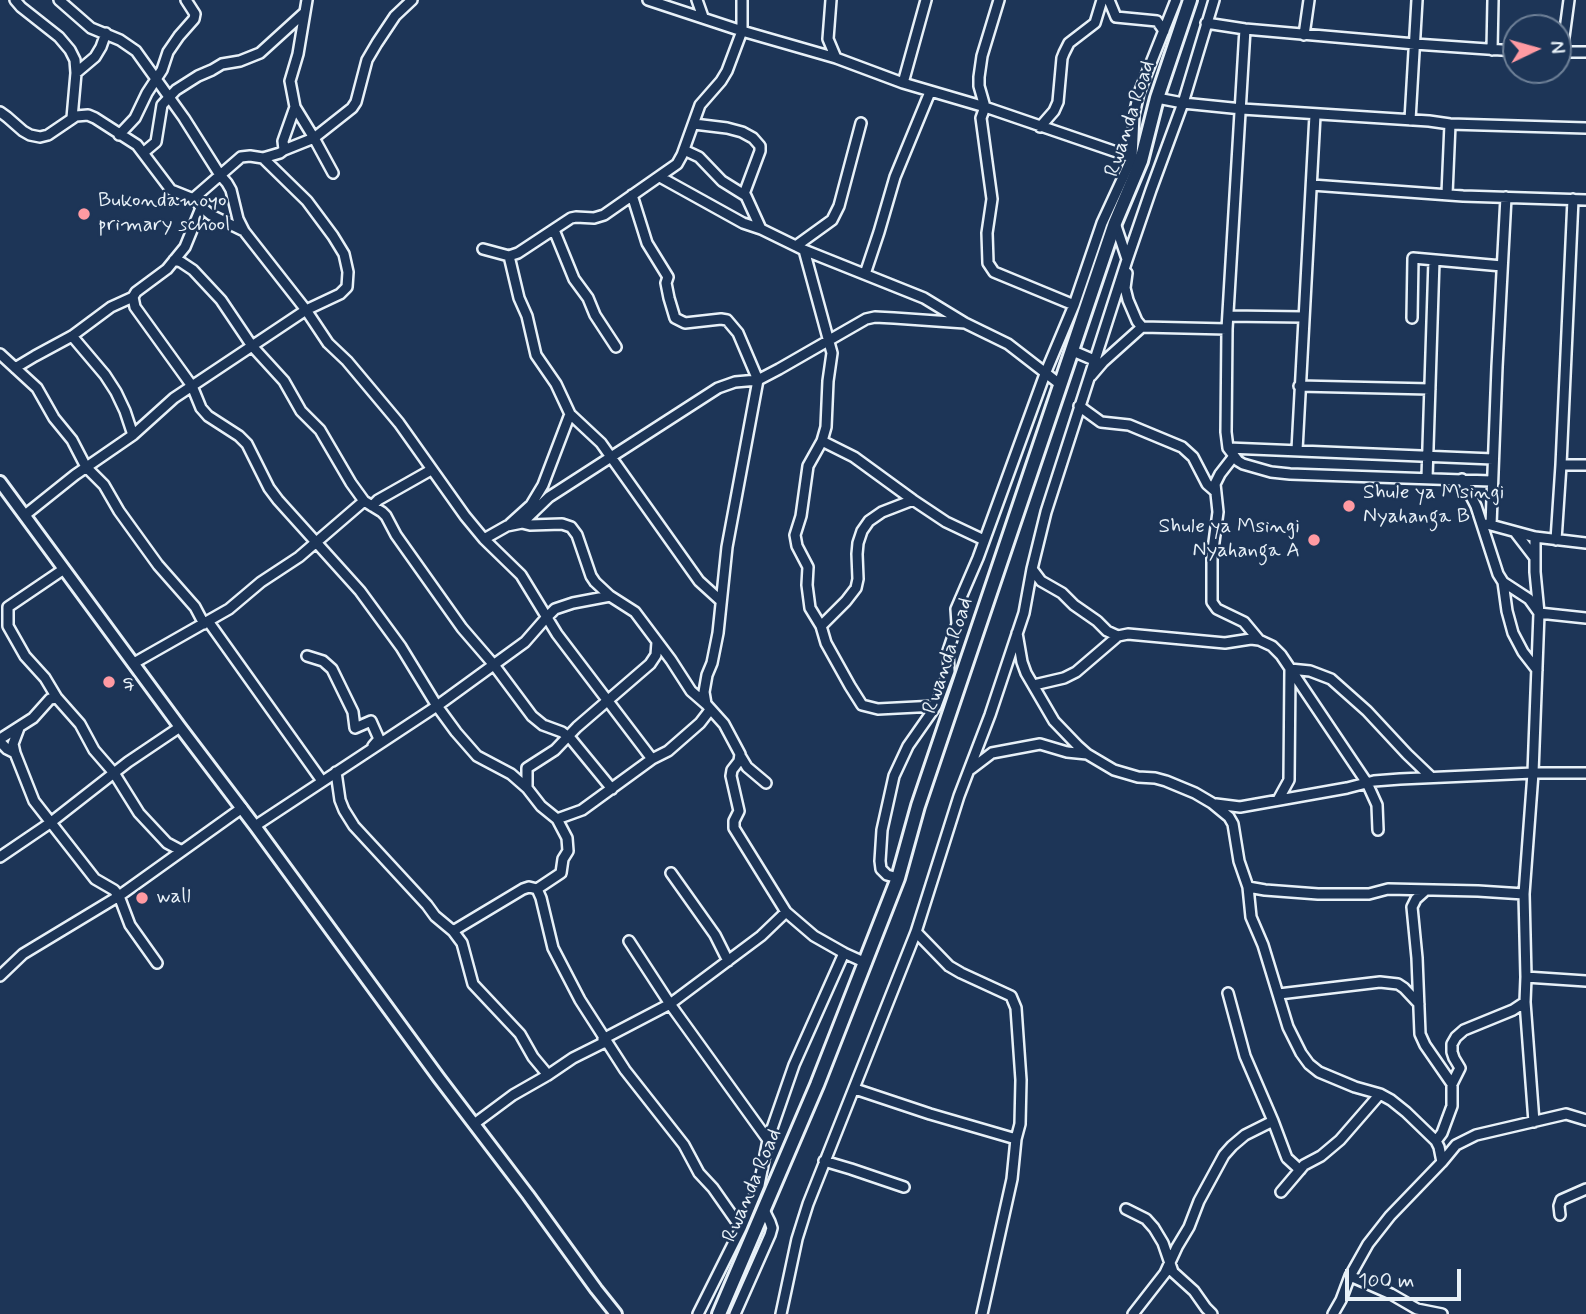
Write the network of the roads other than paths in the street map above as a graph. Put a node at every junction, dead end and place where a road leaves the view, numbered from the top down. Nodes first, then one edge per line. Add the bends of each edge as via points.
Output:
1 (15, 0) edge
2 (59, 0) edge
3 (186, 0) edge
4 (307, 0) edge
5 (412, 0) edge
6 (648, 0) edge
7 (697, 0) edge
8 (742, 0) edge
9 (831, 0) edge
10 (926, 0) edge
11 (999, 0) edge
12 (1102, 0) edge
13 (1108, 0) edge
14 (1176, 0) edge
15 (1189, 0) edge
16 (1214, 0) edge
17 (1309, 0) edge
18 (1417, 0) edge
19 (1493, 0) edge
20 (657, 2) edge
21 (306, 12) junction
22 (703, 17) junction
23 (1206, 23) junction
24 (1245, 29) junction
25 (742, 31) junction
26 (1164, 32) junction
27 (106, 33) junction
28 (1304, 34) junction
29 (1415, 44) junction
30 (1492, 50) junction
31 (1502, 50) edge
32 (836, 58) junction
33 (76, 73) junction
34 (156, 80) junction
35 (903, 83) junction
36 (930, 92) junction
37 (169, 98) junction
38 (1157, 99) junction
39 (1183, 103) junction
40 (295, 107) junction
41 (985, 107) junction
42 (1241, 109) junction
43 (0, 112) edge
44 (1315, 115) junction
45 (72, 118) junction
46 (1410, 120) junction
47 (861, 123) dead end
48 (694, 124) junction
49 (1450, 124) junction
50 (1040, 127) junction
51 (1586, 128) edge
52 (119, 135) junction
53 (314, 138) junction
54 (284, 150) junction
55 (684, 150) junction
56 (144, 153) junction
57 (263, 158) junction
58 (1137, 160) junction
59 (333, 173) dead end
60 (220, 176) junction
61 (660, 177) junction
62 (1312, 185) junction
63 (744, 194) junction
64 (1447, 194) junction
65 (632, 195) junction
66 (195, 197) junction
67 (1506, 197) junction
68 (1573, 199) junction
69 (1586, 200) edge
70 (201, 208) junction
71 (1115, 223) junction
72 (761, 229) junction
73 (554, 230) junction
74 (244, 231) junction
75 (800, 248) junction
76 (483, 249) dead end
77 (509, 256) junction
78 (174, 260) junction
79 (1128, 260) junction
80 (1434, 260) junction
81 (1502, 266) junction
82 (865, 274) junction
83 (133, 297) junction
84 (1074, 304) junction
85 (306, 310) junction
86 (1228, 316) junction
87 (1303, 317) junction
88 (1412, 318) dead end
89 (965, 323) junction
90 (1142, 327) junction
91 (1227, 329) junction
92 (72, 336) junction
93 (829, 340) junction
94 (252, 346) junction
95 (616, 347) dead end
96 (1073, 351) junction
97 (0, 354) edge
98 (1094, 360) junction
99 (15, 368) junction
100 (1045, 374) junction
101 (1087, 379) junction
102 (758, 380) junction
103 (1060, 385) junction
104 (192, 386) junction
105 (1299, 386) junction
106 (1430, 389) junction
107 (1079, 406) junction
108 (570, 414) junction
109 (133, 435) junction
110 (822, 441) junction
111 (1297, 450) junction
112 (1231, 452) junction
113 (611, 456) junction
114 (1427, 457) junction
115 (1493, 459) junction
116 (1561, 465) junction
117 (1586, 465) edge
118 (86, 467) junction
119 (431, 470) junction
120 (1427, 478) junction
121 (1462, 479) junction
122 (1492, 481) junction
123 (2, 488) edge
124 (1215, 491) junction
125 (913, 500) junction
126 (368, 504) junction
127 (25, 515) junction
128 (522, 523) junction
129 (1486, 524) junction
130 (507, 526) junction
131 (1516, 532) junction
132 (1535, 537) junction
133 (484, 539) junction
134 (984, 540) junction
135 (1556, 540) junction
136 (317, 542) junction
137 (1586, 543) edge
138 (1535, 558) junction
139 (64, 569) junction
140 (1032, 569) junction
141 (1503, 582) junction
142 (610, 596) junction
143 (721, 601) junction
144 (1538, 613) junction
145 (4, 618) edge
146 (546, 618) junction
147 (1586, 618) edge
148 (206, 622) junction
149 (821, 626) junction
150 (1017, 632) junction
151 (1118, 636) junction
152 (1259, 640) junction
153 (657, 642) junction
154 (307, 656) dead end
155 (134, 663) junction
156 (494, 665) junction
157 (1290, 669) junction
158 (1537, 670) junction
159 (1034, 685) junction
160 (53, 699) junction
161 (609, 701) junction
162 (437, 706) junction
163 (936, 706) junction
164 (708, 707) junction
165 (180, 727) junction
166 (19, 729) junction
167 (568, 736) junction
168 (1, 739) edge
169 (367, 752) junction
170 (15, 754) junction
171 (1087, 754) junction
172 (741, 757) junction
173 (652, 759) junction
174 (968, 771) junction
175 (336, 772) junction
176 (114, 773) junction
177 (1533, 773) junction
178 (1586, 773) edge
179 (1431, 777) junction
180 (322, 781) junction
181 (766, 783) dead end
182 (1367, 783) junction
183 (527, 788) junction
184 (612, 789) junction
185 (1278, 800) junction
186 (1212, 803) junction
187 (242, 808) junction
188 (557, 819) junction
189 (50, 823) junction
190 (255, 826) junction
191 (1378, 830) dead end
192 (182, 851) junction
193 (0, 857) edge
194 (671, 873) dead end
195 (898, 878) junction
196 (1248, 887) junction
197 (537, 889) junction
198 (1426, 890) junction
199 (1524, 894) junction
200 (119, 896) junction
201 (786, 912) junction
202 (453, 930) junction
203 (916, 932) junction
204 (629, 941) dead end
205 (844, 953) junction
206 (728, 961) junction
207 (157, 962) dead end
208 (866, 962) junction
209 (0, 976) edge
210 (1526, 977) junction
211 (1586, 981) edge
212 (1228, 993) dead end
213 (1279, 994) junction
214 (1525, 1002) junction
215 (670, 1004) junction
216 (1419, 1004) junction
217 (604, 1040) junction
218 (548, 1075) junction
219 (1452, 1084) junction
220 (855, 1089) junction
221 (1380, 1094) junction
222 (1582, 1119) edge
223 (1273, 1121) junction
224 (1534, 1122) junction
225 (474, 1124) junction
226 (1586, 1129) edge
227 (1016, 1139) junction
228 (768, 1140) junction
229 (1436, 1141) junction
230 (824, 1161) junction
231 (1442, 1162) junction
232 (1300, 1170) junction
233 (904, 1187) dead end
234 (1586, 1189) edge
235 (1281, 1192) dead end
236 (1126, 1209) dead end
237 (764, 1210) junction
238 (1560, 1215) dead end
239 (741, 1228) junction
240 (1169, 1264) junction
241 (1350, 1276) junction
242 (616, 1314) edge
243 (698, 1314) edge
244 (719, 1314) edge
245 (735, 1314) edge
246 (781, 1314) edge
247 (982, 1314) edge
248 (1133, 1314) edge
249 (1212, 1314) edge
250 (1333, 1314) edge
251 (1442, 1314) edge

1 - 33 street via 70,50
2 - 27 street via 91,28
3 - 34 street via 194,19 178,36
4 - 21 street
5 - 53 street via 395,16 367,60 352,108
6 - 20 street
7 - 22 street
8 - 25 street
9 - 32 street via 828,39
10 - 35 street
11 - 41 street via 980,68
12 - 50 street via 1095,23 1069,43 1064,53 1059,99
13 - 26 street via 1116,17 1157,21
14 - 26 street
15 - 38 highway, Rwanda Road
16 - 23 street
17 - 28 street
18 - 29 street
19 - 30 street
20 - 22 street
21 - 37 street via 260,53 222,64
21 - 40 street via 290,81
22 - 25 street
23 - 24 street
23 - 39 street
24 - 28 street
24 - 42 street
25 - 32 street
25 - 48 street via 727,71 703,101
26 - 58 street via 1135,104
27 - 33 street via 95,57
27 - 34 street via 136,51
28 - 29 street
29 - 30 street
29 - 46 street
30 - 31 street
32 - 35 street
33 - 45 street
34 - 37 street
34 - 52 street via 135,118
35 - 36 street
36 - 41 street
36 - 82 street via 895,177
37 - 56 street via 162,105 156,142
37 - 60 street
38 - 39 street
38 - 58 highway, Rwanda Road
39 - 42 street
39 - 79 street
40 - 53 street
40 - 54 street
41 - 50 street
41 - 84 street via 981,118 992,199 989,267
42 - 44 street
42 - 86 street
43 - 45 street via 23,131 40,137
44 - 46 street
44 - 62 street
45 - 52 street via 95,118
46 - 49 street
47 - 75 street via 839,206 832,220
48 - 55 street
48 - 63 street via 737,130 760,146
49 - 51 street
49 - 64 street
50 - 58 street
52 - 56 street
53 - 54 street
53 - 59 street
54 - 57 street
55 - 61 street via 677,164
55 - 63 street
56 - 66 street via 171,190
57 - 60 street via 241,157
57 - 85 street via 307,201 344,254 346,287
58 - 71 highway, Rwanda Road
58 - 84 street via 1102,223
60 - 66 street
60 - 74 street via 230,190
61 - 65 street
61 - 72 street
62 - 64 street
62 - 87 street
63 - 72 street
64 - 67 street
65 - 73 street via 604,215 571,218
65 - 102 street via 647,243 668,277 667,291 676,318 685,323 727,320 738,333
66 - 70 street
67 - 68 street
67 - 81 street
68 - 69 street
68 - 116 street
70 - 74 street
70 - 78 street via 190,238
71 - 79 street
71 - 96 highway, Rwanda Road
72 - 75 street
73 - 77 street
73 - 95 street via 574,279
74 - 85 street
75 - 82 street
75 - 93 street
76 - 77 street
77 - 108 street via 536,355
78 - 83 street
78 - 94 street via 211,288
79 - 90 street via 1125,288
79 - 98 street
80 - 81 street
80 - 88 street via 1413,258
80 - 106 street
81 - 115 street
82 - 89 street via 924,298
83 - 92 street
83 - 104 street via 135,307
84 - 100 street
85 - 94 street
85 - 119 street via 328,343 399,423
86 - 87 street
86 - 91 street
87 - 105 street
89 - 93 street via 874,317
89 - 100 street via 1007,344
90 - 91 street
90 - 101 street
91 - 112 street via 1226,432
92 - 99 street
92 - 109 street via 116,392
93 - 102 street
93 - 110 street via 828,419
94 - 104 street
94 - 126 street via 320,430
96 - 98 street
96 - 103 highway, Rwanda Road
97 - 99 street
98 - 101 street
99 - 118 street via 37,388
100 - 103 street
100 - 134 street
101 - 107 street
102 - 113 street via 718,388
102 - 143 street
103 - 195 highway, Rwanda Road
104 - 109 street
104 - 136 street via 201,408 247,444 269,488
105 - 106 street
105 - 111 street
106 - 114 street
107 - 124 street via 1101,422 1129,425 1182,447
107 - 140 street
108 - 113 street
108 - 130 street via 543,485 531,505
109 - 118 street
110 - 125 street
110 - 149 street via 808,466 795,535 808,567 810,608
111 - 112 street
111 - 114 street
112 - 120 street via 1243,464 1271,472
112 - 124 street
113 - 128 street via 549,497
113 - 143 street via 699,582
114 - 115 street
114 - 120 street
115 - 122 street
116 - 117 street
116 - 135 street
118 - 127 street
118 - 148 street
119 - 126 street
119 - 133 street
120 - 121 street
121 - 122 street
121 - 129 street
122 - 129 street
123 - 127 main road
124 - 152 street via 1218,512 1212,602 1244,622
125 - 134 street
125 - 149 street via 869,521 858,543 856,588
126 - 136 street
126 - 156 street via 386,516 462,628
127 - 139 main road
128 - 130 street
128 - 142 street via 571,527 594,582
129 - 131 street
129 - 141 street via 1497,574
130 - 133 street
131 - 132 street
131 - 138 street
132 - 135 street
132 - 138 street
133 - 146 street via 521,575
134 - 163 street via 956,609 957,624 948,651 950,668
135 - 137 street
136 - 148 street
136 - 162 street via 401,647
138 - 144 street
139 - 145 street via 10,605
139 - 155 main road
140 - 150 street
140 - 151 street via 1041,582
141 - 144 street via 1529,599
141 - 158 street via 1513,633
142 - 146 street via 562,606
142 - 153 street via 635,612
143 - 164 street via 704,692
144 - 147 street
144 - 158 street
145 - 160 street via 25,656 45,678
146 - 156 street via 525,642
146 - 161 street
148 - 155 street
148 - 180 street
149 - 163 street via 862,705 878,709
150 - 159 street via 1022,662
150 - 174 street
151 - 152 street via 1225,643
151 - 159 street via 1076,673
152 - 157 street via 1272,646
153 - 161 street via 650,664
153 - 164 street
154 - 169 street via 332,669 353,712 355,728 370,721 379,739
155 - 165 main road
156 - 162 street
156 - 167 street via 532,716
157 - 179 street via 1331,678
157 - 182 street
157 - 185 street via 1289,780
158 - 177 street
159 - 171 street via 1060,729
160 - 166 street
160 - 176 street via 80,724
161 - 167 street
161 - 173 street
162 - 169 street
162 - 183 street via 475,754
163 - 195 street via 900,762 889,793 880,861 881,870
164 - 172 street via 727,729
164 - 173 street via 696,727
165 - 176 street
165 - 187 main road
166 - 168 street
166 - 170 street via 13,744
167 - 183 street via 527,768
167 - 184 street
168 - 170 street
169 - 175 street
170 - 189 street via 30,793
171 - 174 street via 1040,744 992,753
171 - 186 street via 1114,770 1166,781
172 - 181 street
172 - 201 street via 732,772 739,811 734,828
173 - 184 street
174 - 203 street
175 - 180 street
175 - 202 street via 340,800 354,826
176 - 189 street
176 - 192 street via 139,813 167,843
177 - 178 street
177 - 179 street
177 - 199 street
179 - 182 street
180 - 190 street
182 - 185 street
182 - 191 street via 1377,805
183 - 188 street
184 - 188 street via 582,810
185 - 186 street via 1240,807
186 - 196 street via 1233,824
187 - 190 main road
187 - 192 street
188 - 197 street via 568,851 561,873
189 - 193 street
189 - 200 street via 95,879
190 - 225 main road
192 - 200 street
194 - 206 street
195 - 208 highway, Rwanda Road
196 - 198 street via 1318,894
196 - 213 street via 1251,918
197 - 202 street via 523,889
197 - 217 street via 553,948
198 - 199 street
198 - 216 street via 1412,907
199 - 210 street
200 - 207 street via 130,925
200 - 209 street via 23,954
201 - 205 street
201 - 206 street
202 - 218 street via 462,943 473,984 520,1034
203 - 220 street
203 - 227 street via 949,966 1011,996 1016,1008 1021,1080
204 - 215 street
205 - 208 street
205 - 228 street via 794,1065
206 - 215 street
208 - 237 highway, Rwanda Road
210 - 211 street
210 - 214 street
212 - 223 street via 1245,1056
213 - 216 street via 1380,982 1398,984
213 - 221 street via 1288,1027 1308,1064 1327,1076
214 - 219 street via 1456,1037 1452,1052 1460,1068
214 - 224 street
215 - 217 street
215 - 228 street
216 - 219 street via 1421,1038
217 - 218 street
217 - 239 street
218 - 225 street
219 - 229 street via 1451,1106
220 - 227 street
220 - 230 street
221 - 229 street
221 - 232 street via 1340,1140
222 - 224 street via 1566,1114
222 - 226 street
223 - 232 street via 1287,1157
223 - 240 street via 1245,1135 1224,1155
224 - 231 street via 1466,1138
225 - 242 main road
227 - 247 street via 1012,1178
228 - 239 street via 759,1185
229 - 231 street
230 - 233 street
230 - 246 street via 802,1224
231 - 241 street via 1390,1216
232 - 235 street
234 - 238 street via 1561,1200
236 - 240 street via 1154,1228
237 - 244 highway, Rwanda Road
237 - 245 street via 770,1235
239 - 243 street
240 - 248 street
240 - 249 street
241 - 250 street
241 - 251 street via 1417,1309

